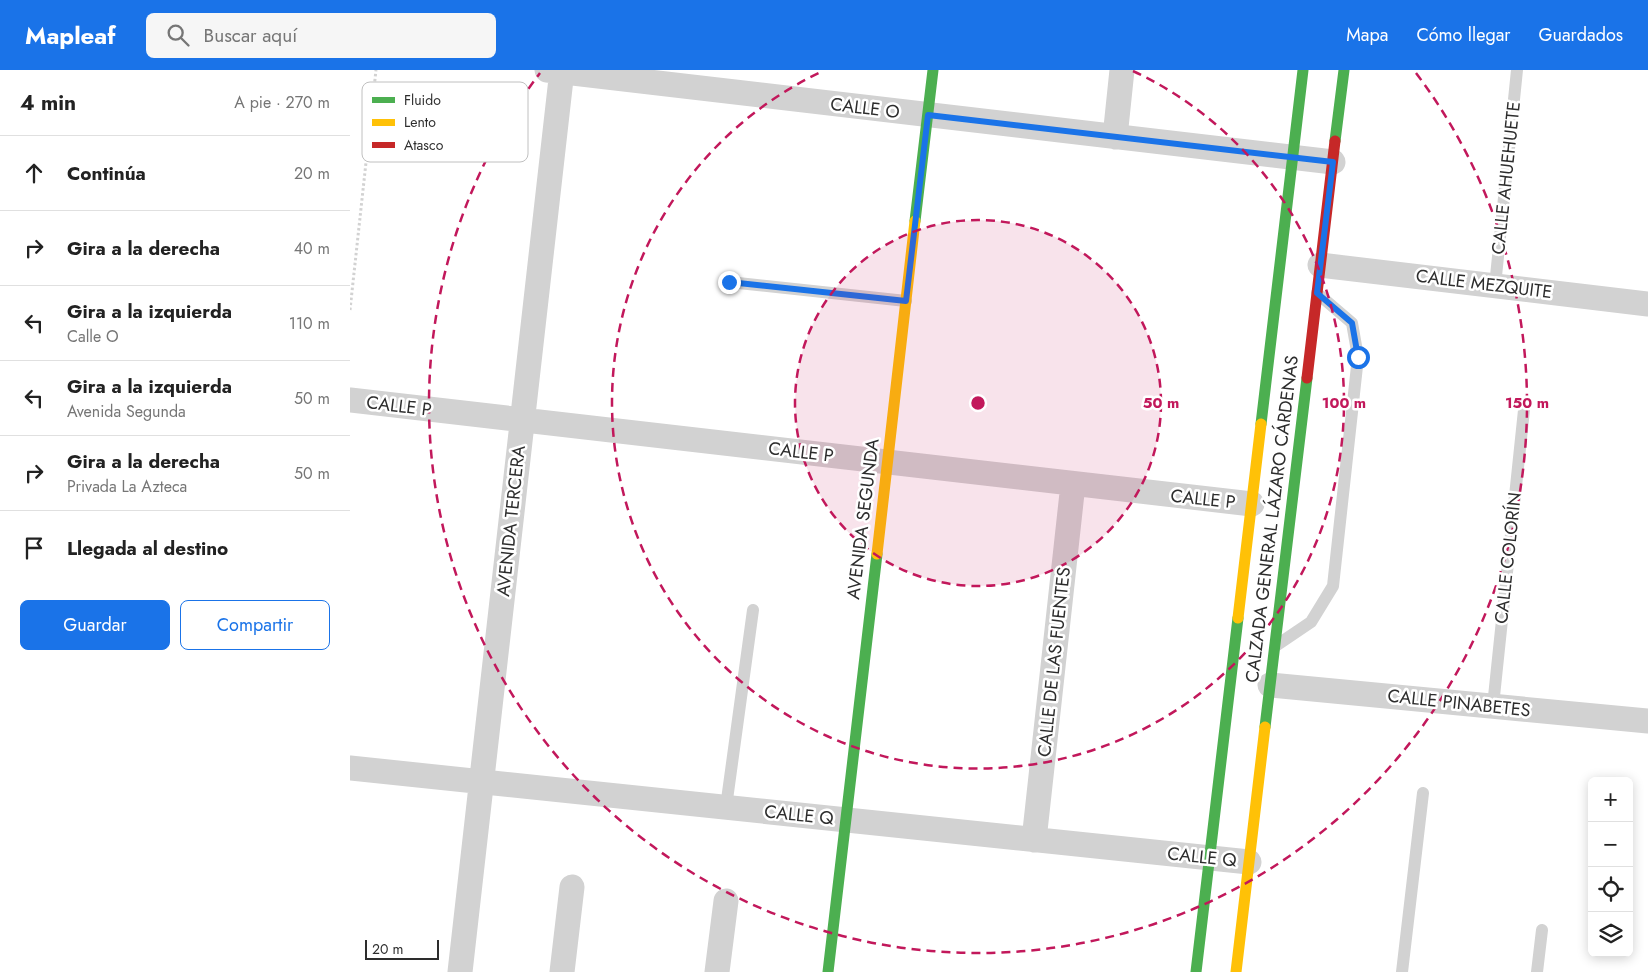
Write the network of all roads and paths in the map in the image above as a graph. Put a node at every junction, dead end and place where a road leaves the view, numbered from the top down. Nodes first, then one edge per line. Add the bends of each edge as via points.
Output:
1 (933, 70) edge
2 (1122, 70) edge
3 (1303, 70) edge
4 (1344, 70) edge
5 (1517, 70) edge
6 (557, 71) edge
7 (928, 115) junction
8 (1116, 137) junction
9 (1293, 158) junction
10 (366, 162) edge
11 (1333, 162) junction
12 (1320, 265) junction
13 (729, 282) dead end
14 (1495, 286) junction
15 (1317, 293) junction
16 (906, 301) junction
17 (1648, 304) edge
18 (350, 310) edge
19 (350, 400) edge
20 (1524, 410) dead end
21 (523, 420) junction
22 (887, 462) junction
23 (1073, 484) junction
24 (1252, 504) junction
25 (753, 610) dead end
26 (1274, 647) junction
27 (1270, 685) junction
28 (1493, 706) junction
29 (1648, 722) edge
30 (350, 768) edge
31 (482, 782) junction
32 (1424, 793) dead end
33 (726, 807) junction
34 (845, 820) junction
35 (1034, 840) junction
36 (1210, 858) junction
37 (1249, 862) junction
38 (572, 887) dead end
39 (726, 901) dead end
40 (1542, 930) dead end
41 (460, 972) edge
42 (562, 972) edge
43 (717, 972) edge
44 (828, 972) edge
45 (1196, 972) edge
46 (1236, 972) edge
47 (1402, 972) edge
48 (1537, 972) edge

1 - 7 main road, AVENIDA SEGUNDA
2 - 8 street
3 - 9 main road, CALZADA GENERAL LÁZARO CÁRDENAS
4 - 11 main road, CALZADA GENERAL LÁZARO CÁRDENAS
5 - 14 lane, CALLE AHUEHUETE
6 - 7 street, CALLE O
6 - 21 street, AVENIDA TERCERA
7 - 8 street, CALLE O
7 - 16 main road, AVENIDA SEGUNDA
8 - 9 street, CALLE O
9 - 11 street, CALLE O
9 - 24 main road, CALZADA GENERAL LÁZARO CÁRDENAS
10 - 18 path
11 - 12 main road, CALZADA GENERAL LÁZARO CÁRDENAS
12 - 14 street, CALLE MEZQUITE
12 - 15 main road, CALZADA GENERAL LÁZARO CÁRDENAS
13 - 16 lane
14 - 17 street, CALLE MEZQUITE
15 - 26 main road, CALZADA GENERAL LÁZARO CÁRDENAS
15 - 26 lane via 1352,323 1358,357 1333,586 1311,622
16 - 22 main road, AVENIDA SEGUNDA
19 - 21 street, CALLE P
20 - 28 lane, CALLE COLORÍN
21 - 22 street, CALLE P
21 - 31 street, AVENIDA TERCERA
22 - 23 street, CALLE P
22 - 34 main road, AVENIDA SEGUNDA
23 - 24 street, CALLE P
23 - 35 street, CALLE DE LAS FUENTES
24 - 36 main road, CALZADA GENERAL LÁZARO CÁRDENAS
25 - 33 lane
26 - 27 main road, CALZADA GENERAL LÁZARO CÁRDENAS
27 - 28 street, CALLE PINABETES
27 - 37 main road, CALZADA GENERAL LÁZARO CÁRDENAS
28 - 29 street, CALLE PINABETES
30 - 31 street, CALLE Q
31 - 33 street, CALLE Q
31 - 41 street, AVENIDA TERCERA
32 - 47 lane
33 - 34 street, CALLE Q
34 - 35 street, CALLE Q
34 - 44 main road, AVENIDA SEGUNDA
35 - 36 street, CALLE Q
36 - 37 street, CALLE Q
36 - 45 main road, CALZADA GENERAL LÁZARO CÁRDENAS
37 - 46 main road, CALZADA GENERAL LÁZARO CÁRDENAS
38 - 42 street
39 - 43 street
40 - 48 lane

